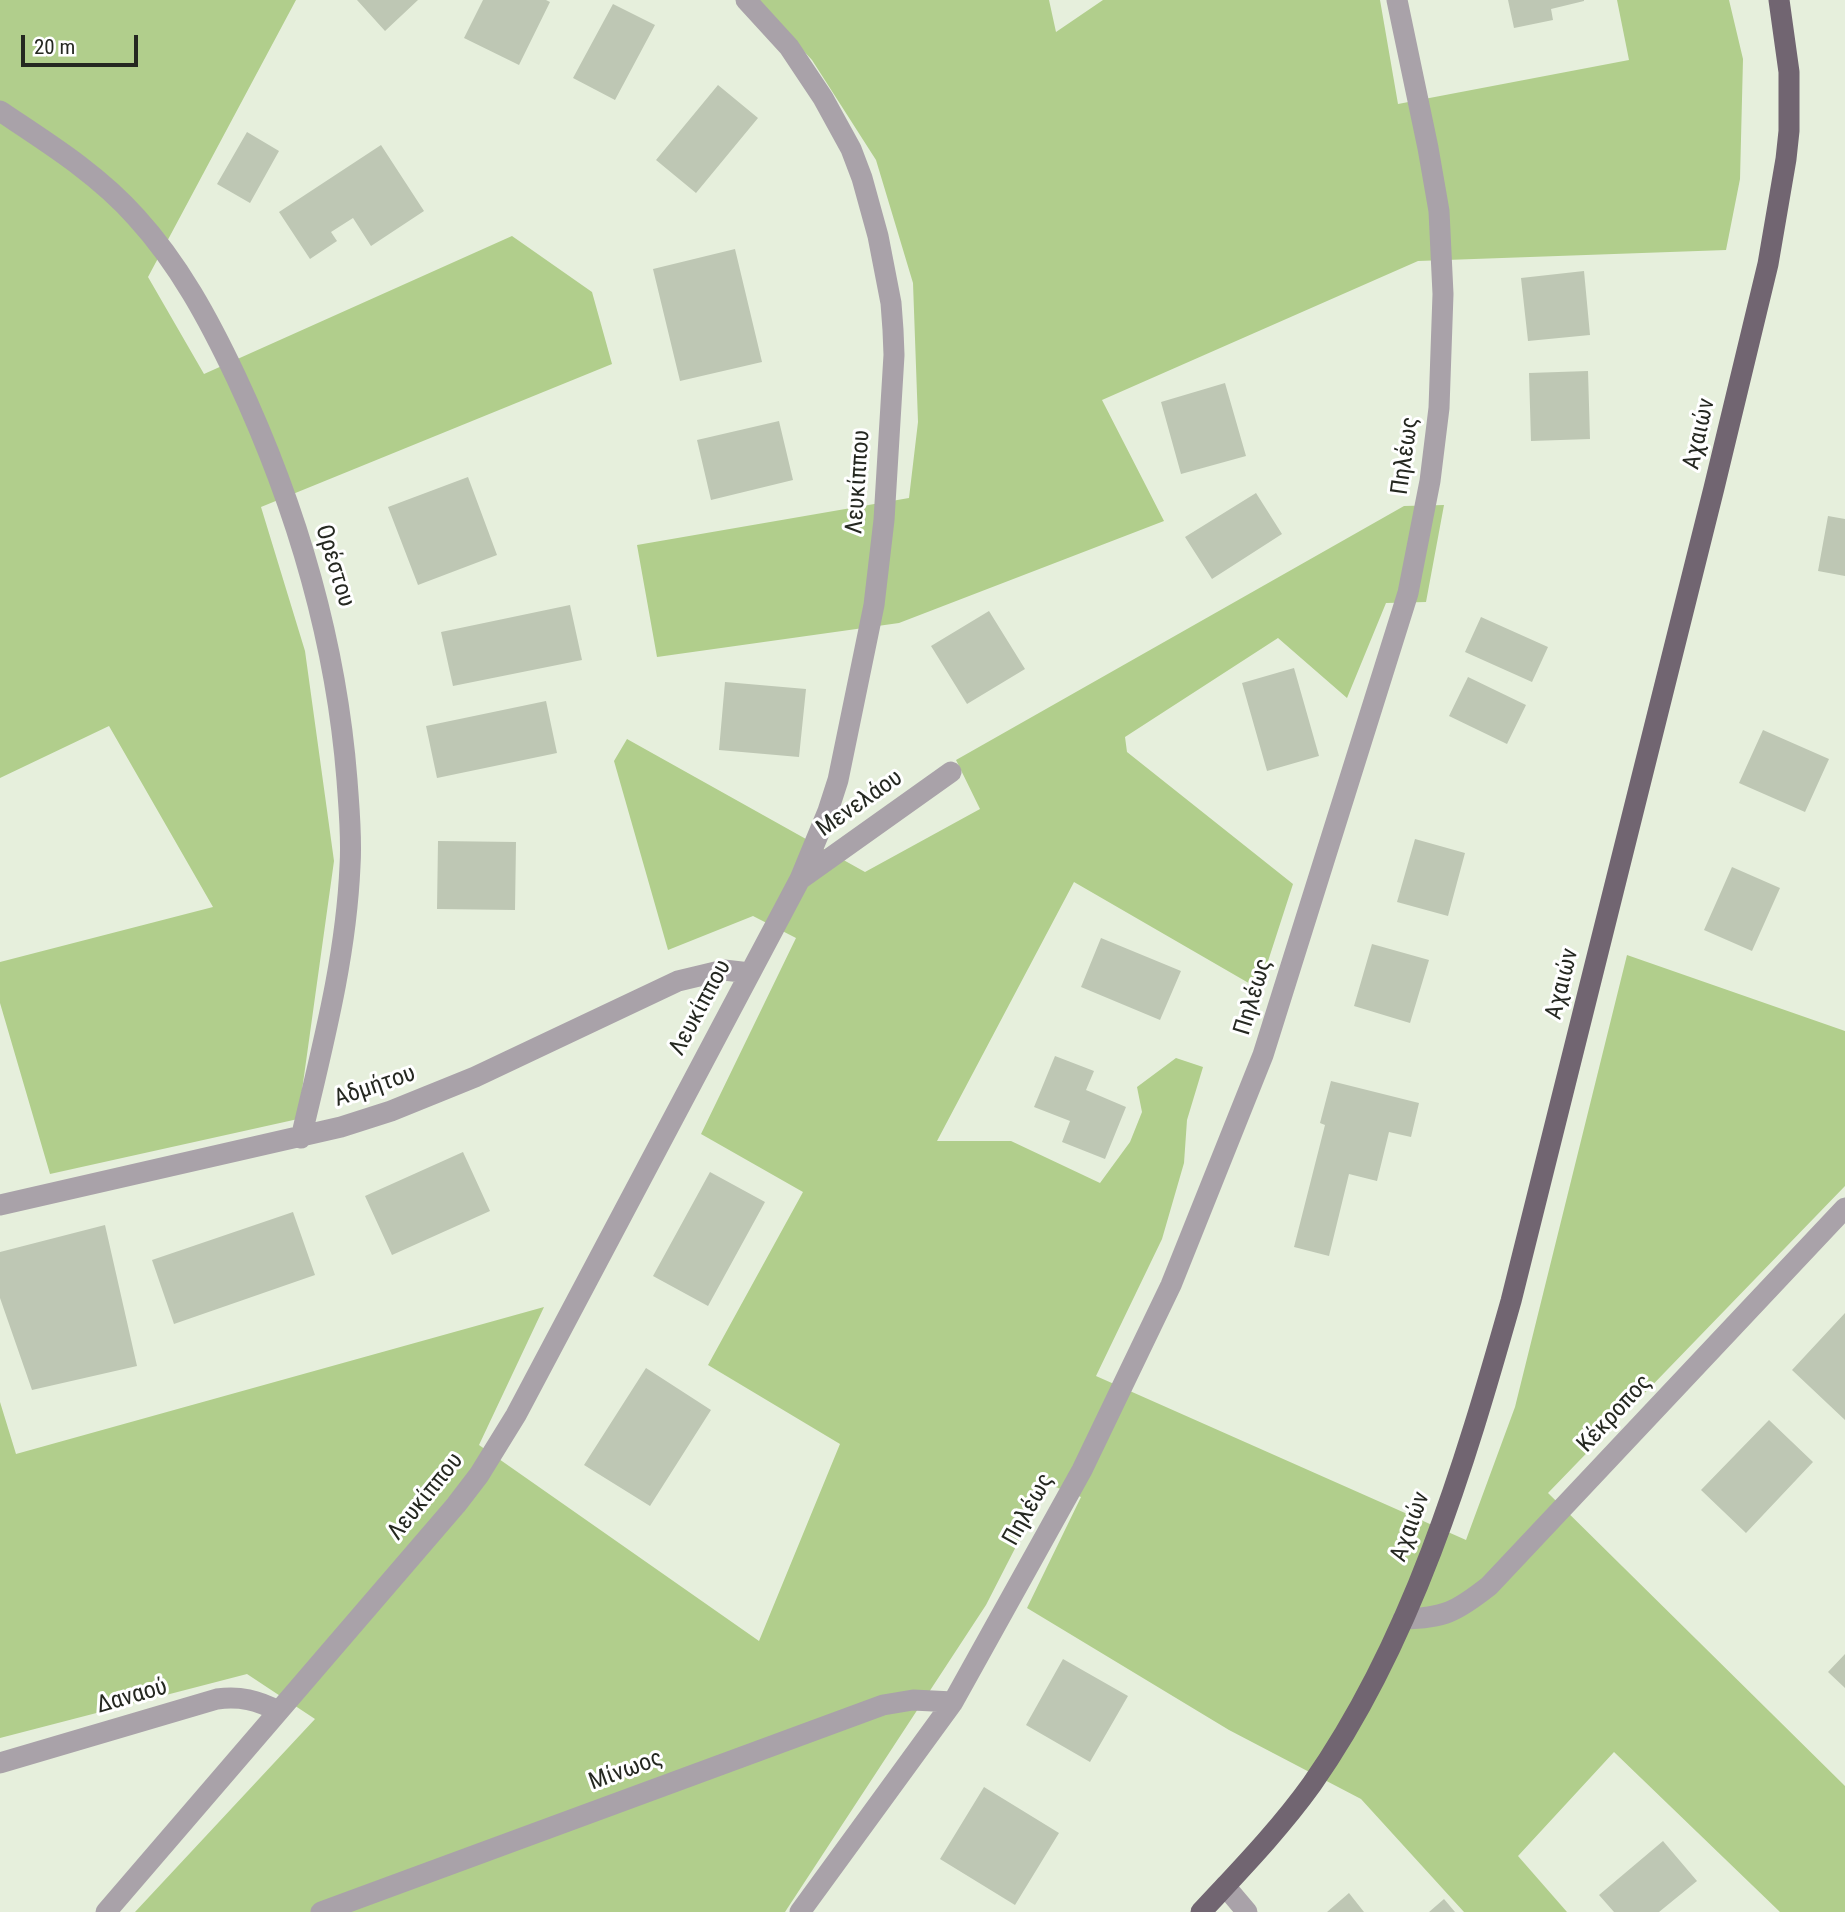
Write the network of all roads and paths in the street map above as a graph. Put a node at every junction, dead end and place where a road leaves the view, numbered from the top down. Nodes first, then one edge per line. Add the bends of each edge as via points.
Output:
1 (746, 0) edge
2 (1397, 0) edge
3 (1779, 0) edge
4 (0, 111) edge
5 (951, 772) dead end
6 (800, 879) junction
7 (750, 973) junction
8 (301, 1138) junction
9 (0, 1205) edge
10 (1845, 1208) edge
11 (1403, 1619) junction
12 (953, 1702) junction
13 (278, 1711) junction
14 (0, 1763) edge
15 (1225, 1886) junction
16 (106, 1912) edge
17 (321, 1912) edge
18 (800, 1912) edge
19 (1200, 1912) edge
20 (1247, 1912) edge

1 - 6 street, Λευκίππου via 789,47 851,149 878,236 893,330 884,520 874,605 838,780
2 - 12 street, Πηλέως via 1437,201 1443,294 1439,408 1408,593 1263,1055 1215,1178 1171,1285 1082,1470
3 - 11 main road, Αχαιών via 1789,72 1789,131 1768,264 1511,1301 1457,1478
4 - 8 street, Ορέστου via 113,193 179,272 216,335 249,406 314,588 338,691 351,865 336,989
5 - 6 street, Μενελάου
6 - 7 street, Λευκίππου
7 - 8 street, Αδμήτου via 724,970 678,981 428,1097
7 - 13 street, Λευκίππου via 496,1449 456,1505
8 - 9 street, Αδμήτου
10 - 11 street, Κέκροπος via 1489,1586 1449,1613
11 - 15 main road, Αχαιών via 1369,1690 1323,1767
12 - 17 street, Μίνωος via 913,1700 883,1705
12 - 18 street, Πηλέως
13 - 14 street, Δαναού via 257,1700 216,1699
13 - 16 street, Λευκίππου
15 - 19 main road, Αχαιών
15 - 20 street

